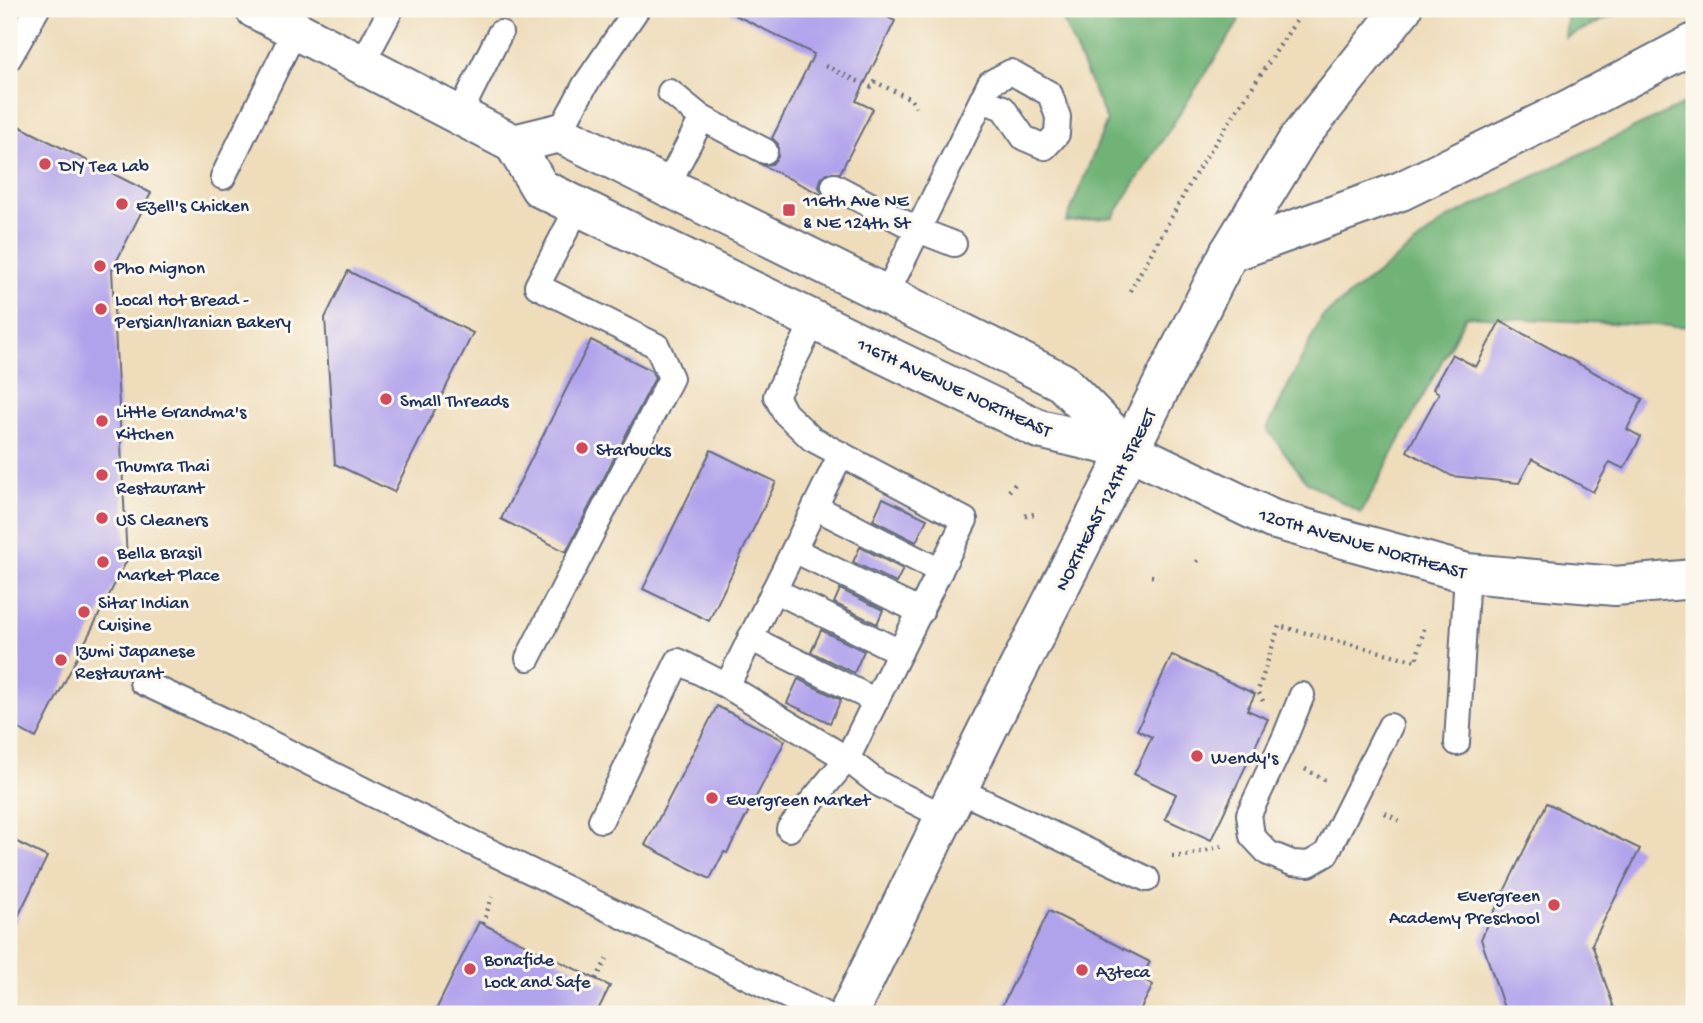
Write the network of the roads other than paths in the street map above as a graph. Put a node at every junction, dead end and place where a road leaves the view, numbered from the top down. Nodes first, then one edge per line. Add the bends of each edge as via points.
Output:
1 (37, 9) edge
2 (255, 9) edge
3 (391, 9) edge
4 (637, 9) edge
5 (1402, 9) edge
6 (295, 30) junction
7 (500, 33) dead end
8 (1694, 43) edge
9 (9, 58) edge
10 (362, 64) junction
11 (670, 92) dead end
12 (986, 92) dead end
13 (459, 115) junction
14 (702, 118) junction
15 (559, 133) junction
16 (514, 144) junction
17 (765, 151) dead end
18 (223, 177) dead end
19 (667, 186) junction
20 (834, 186) dead end
21 (578, 207) junction
22 (918, 230) junction
23 (954, 244) dead end
24 (1229, 253) junction
25 (886, 295) junction
26 (814, 321) junction
27 (1129, 450) junction
28 (841, 454) junction
29 (815, 507) junction
30 (794, 550) junction
31 (940, 571) junction
32 (1467, 573) junction
33 (1694, 579) edge
34 (775, 590) junction
35 (920, 612) junction
36 (750, 638) junction
37 (900, 652) junction
38 (528, 658) dead end
39 (142, 682) dead end
40 (727, 686) junction
41 (1302, 695) dead end
42 (876, 701) junction
43 (1390, 726) dead end
44 (1457, 743) dead end
45 (847, 760) junction
46 (952, 803) junction
47 (601, 820) dead end
48 (789, 829) dead end
49 (1147, 879) dead end
50 (824, 1014) edge
51 (848, 1014) edge

1 - 9 lane
2 - 6 main road
3 - 10 lane
4 - 15 lane via 585,85
5 - 24 main road, NORTHEAST 124TH STREET via 1300,138
6 - 10 main road
6 - 18 lane
7 - 13 lane
8 - 24 main road via 1401,191
10 - 13 main road
11 - 14 lane
12 - 22 lane
13 - 16 main road
14 - 17 lane
14 - 19 lane
15 - 16 main road
15 - 19 main road
16 - 21 main road, 116TH AVENUE NORTHEAST via 540,188
19 - 25 main road
20 - 22 lane
21 - 26 main road, 116TH AVENUE NORTHEAST
21 - 38 lane via 537,286 657,346 671,378
22 - 23 lane
22 - 25 lane
24 - 27 main road, NORTHEAST 124TH STREET
25 - 27 main road via 1062,383
26 - 27 main road, 116TH AVENUE NORTHEAST via 1039,429
26 - 28 lane via 776,396 785,413 812,439
27 - 32 main road, 120TH AVENUE NORTHEAST via 1272,519
27 - 46 main road, NORTHEAST 124TH STREET
28 - 29 lane
28 - 31 lane via 965,520
29 - 30 lane
29 - 31 lane
30 - 34 lane
30 - 35 lane
31 - 35 lane
32 - 33 main road, 120TH AVENUE NORTHEAST via 1615,586
32 - 44 lane
34 - 36 lane
34 - 37 lane
35 - 37 lane
36 - 40 lane
36 - 42 lane
37 - 42 lane
39 - 50 lane
40 - 45 lane
40 - 47 lane via 678,661
41 - 43 lane via 1249,814 1252,836 1268,853 1292,863 1309,864 1326,854
42 - 45 lane
45 - 46 lane via 879,784
45 - 48 lane
46 - 49 lane
46 - 51 main road, NORTHEAST 124TH STREET

